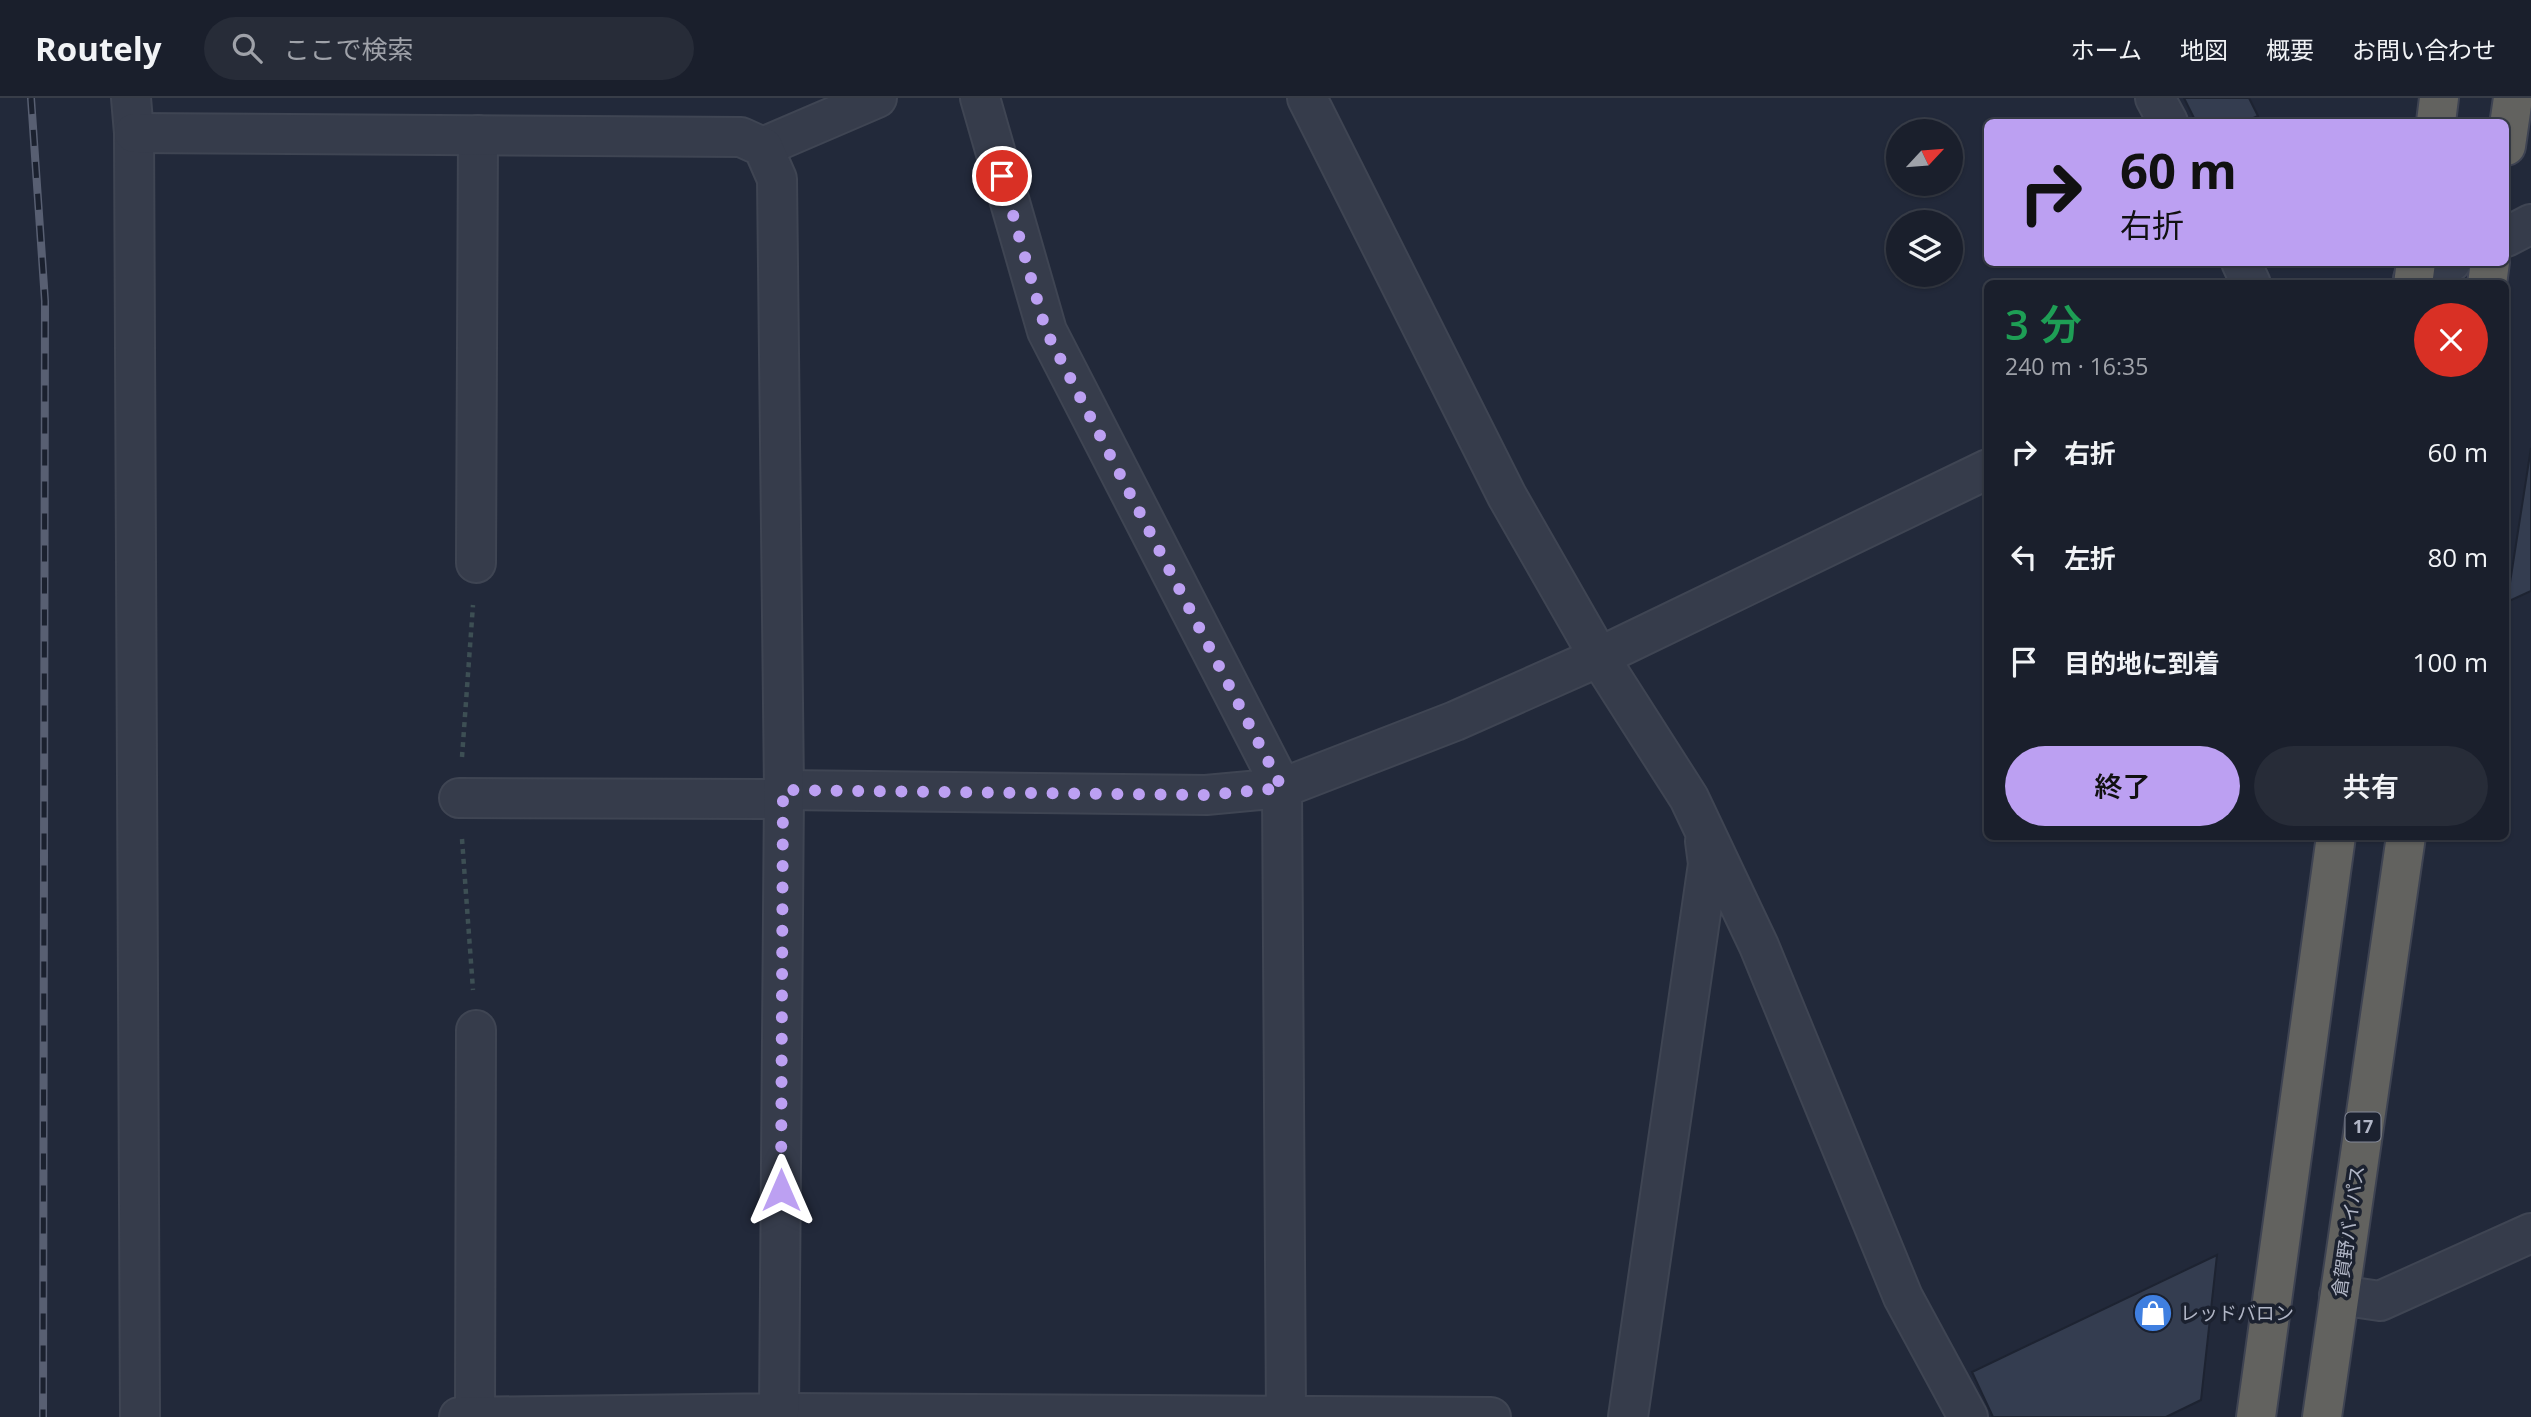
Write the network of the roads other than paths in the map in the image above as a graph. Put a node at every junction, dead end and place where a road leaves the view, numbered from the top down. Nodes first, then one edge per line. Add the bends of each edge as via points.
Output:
1 (877, 98) edge
2 (980, 98) edge
3 (1307, 98) edge
4 (2155, 98) edge
5 (2439, 98) edge
6 (2513, 98) edge
7 (132, 116) edge
8 (2166, 119) edge
9 (2436, 119) edge
10 (2509, 125) edge
11 (478, 135) junction
12 (763, 147) junction
13 (2531, 224) edge
14 (2509, 235) edge
15 (2440, 266) edge
16 (2411, 277) edge
17 (1984, 471) edge
18 (477, 563) dead end
19 (1599, 657) junction
20 (1282, 788) junction
21 (783, 795) junction
22 (459, 798) dead end
23 (1704, 832) junction
24 (2335, 840) edge
25 (2405, 840) edge
26 (476, 1030) dead end
27 (2531, 1234) edge
28 (2339, 1295) junction
29 (779, 1415) edge
30 (1286, 1416) edge
31 (140, 1417) edge
32 (459, 1417) edge
33 (475, 1417) edge
34 (1492, 1417) edge
35 (1628, 1417) edge
36 (1968, 1417) edge
37 (2256, 1417) edge
38 (2322, 1417) edge

1 - 12 street
2 - 20 street via 1046,331
3 - 19 street via 1507,496
4 - 8 street
5 - 9 highway
6 - 10 highway
7 - 11 street
7 - 31 street
11 - 12 street via 741,137
11 - 18 street
12 - 21 street via 777,179
13 - 14 street
15 - 16 street
17 - 19 street
19 - 20 street via 1455,721
19 - 23 street via 1689,798
20 - 21 street via 1206,795
20 - 30 street
21 - 22 street
21 - 29 street
23 - 35 street via 1708,864
23 - 36 street via 1759,946 1903,1297
24 - 37 highway
25 - 28 highway, 倉賀野バイパス / 17
26 - 33 street
27 - 28 street via 2380,1301
28 - 38 highway, 倉賀野バイパス / 17
29 - 30 street
29 - 33 street
30 - 34 street
32 - 33 street

